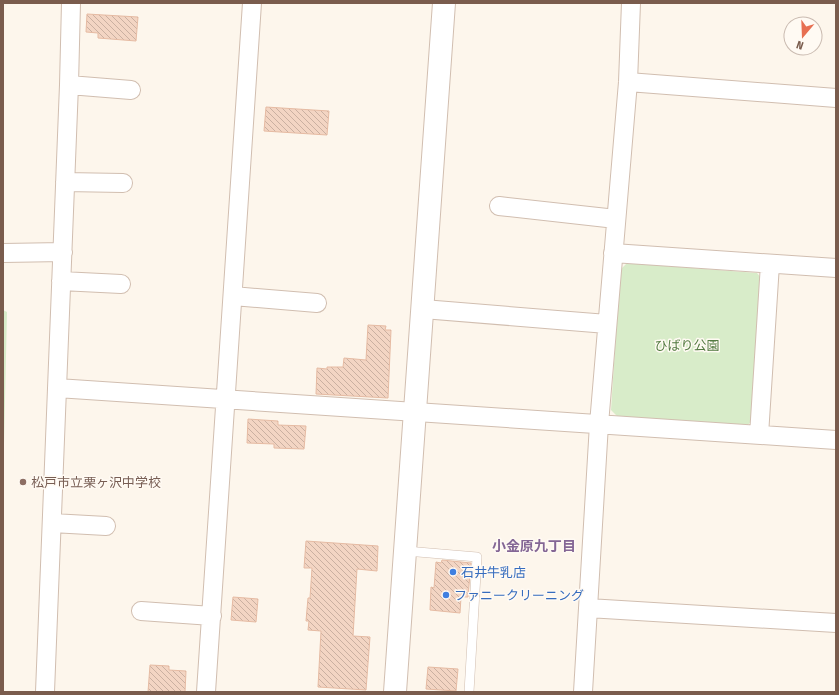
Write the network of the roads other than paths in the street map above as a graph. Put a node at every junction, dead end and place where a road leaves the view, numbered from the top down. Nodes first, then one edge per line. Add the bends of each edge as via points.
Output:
1 (71, 3) edge
2 (252, 3) edge
3 (444, 3) edge
4 (631, 3) edge
5 (628, 82) junction
6 (69, 86) junction
7 (131, 90) dead end
8 (836, 98) edge
9 (65, 182) junction
10 (123, 183) dead end
11 (499, 206) dead end
12 (616, 219) junction
13 (63, 252) junction
14 (3, 253) edge
15 (613, 253) junction
16 (770, 264) junction
17 (836, 268) edge
18 (62, 281) junction
19 (121, 284) dead end
20 (233, 296) junction
21 (317, 303) dead end
22 (423, 309) junction
23 (607, 324) junction
24 (57, 388) junction
25 (226, 399) junction
26 (416, 412) junction
27 (599, 424) junction
28 (759, 434) junction
29 (836, 440) edge
30 (52, 523) junction
31 (106, 526) dead end
32 (406, 551) junction
33 (588, 608) junction
34 (141, 611) dead end
35 (212, 616) junction
36 (836, 623) edge
37 (45, 692) edge
38 (206, 692) edge
39 (395, 692) edge
40 (469, 692) edge
41 (583, 692) edge

1 - 6 street
2 - 20 street
3 - 22 street
4 - 5 street
5 - 8 street
5 - 12 street
6 - 7 street
6 - 9 street
9 - 10 street
9 - 13 street
11 - 12 street
12 - 15 street
13 - 14 street
13 - 18 street
15 - 16 street
15 - 23 street
16 - 17 street
16 - 28 street
18 - 19 street
18 - 24 street
20 - 21 street
20 - 25 street
22 - 23 street
22 - 26 street
23 - 27 street
24 - 25 street
24 - 30 street
25 - 26 street
25 - 35 street
26 - 27 street
26 - 32 street
27 - 28 street
27 - 33 street
28 - 29 street
30 - 31 street
30 - 37 street
32 - 39 street
32 - 40 lane via 478,557
33 - 36 street
33 - 41 street
34 - 35 street
35 - 38 street

